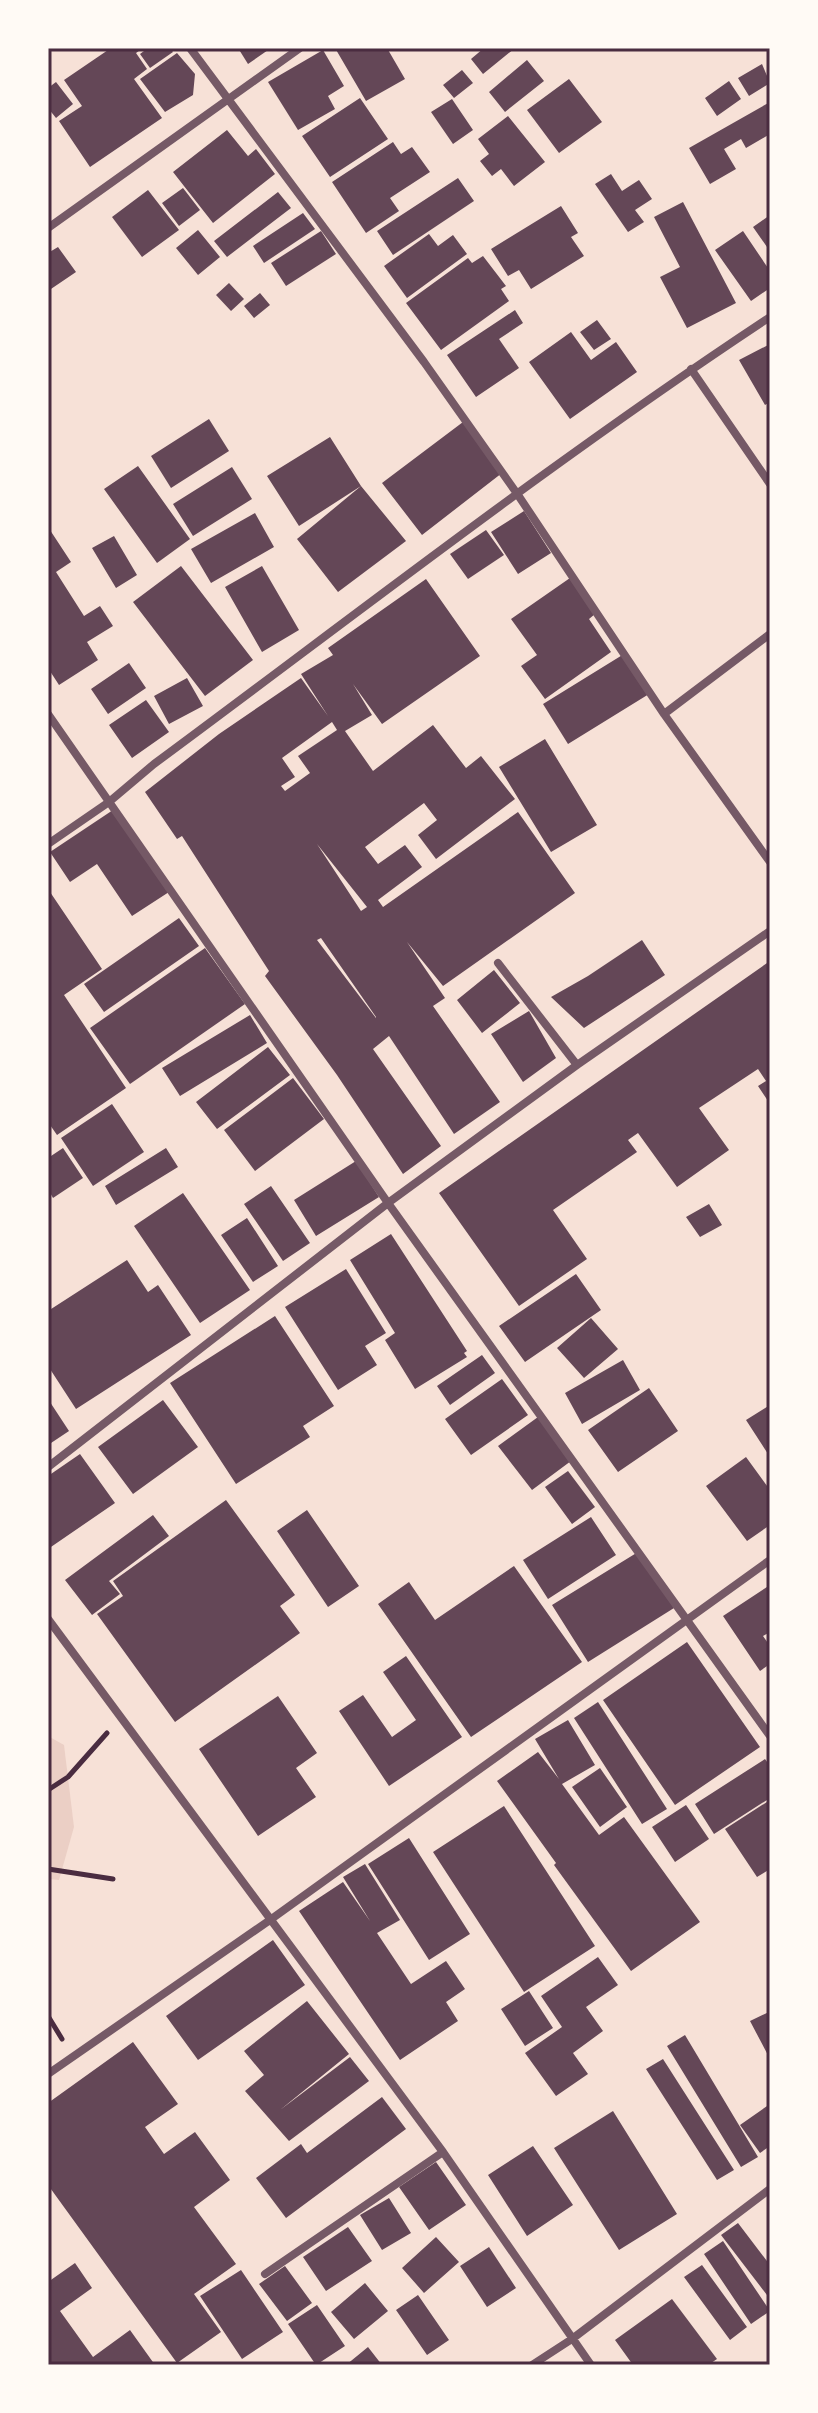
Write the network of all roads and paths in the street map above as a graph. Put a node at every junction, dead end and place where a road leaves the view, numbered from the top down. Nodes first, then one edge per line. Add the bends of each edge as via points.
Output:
1 (190, 48) edge
2 (300, 48) edge
3 (228, 100) junction
4 (48, 228) edge
5 (770, 317) edge
6 (691, 369) junction
7 (770, 484) edge
8 (518, 495) junction
9 (770, 634) edge
10 (48, 714) edge
11 (664, 714) junction
12 (109, 802) junction
13 (48, 844) edge
14 (770, 862) edge
15 (770, 931) edge
16 (498, 963) dead end
17 (577, 1065) junction
18 (388, 1203) junction
19 (48, 1467) edge
20 (770, 1560) edge
21 (48, 1619) edge
22 (687, 1619) junction
23 (121, 1718) junction
24 (770, 1736) edge
25 (48, 1790) edge
26 (48, 1869) edge
27 (113, 1879) dead end
28 (270, 1920) junction
29 (48, 2074) edge
30 (443, 2152) junction
31 (770, 2189) edge
32 (265, 2274) dead end
33 (572, 2339) junction
34 (532, 2365) edge
35 (591, 2365) edge

1 - 3 street
2 - 3 street
3 - 4 street
3 - 8 street
5 - 6 street
6 - 7 street
6 - 8 street
8 - 11 street
8 - 12 street
9 - 11 street
10 - 12 street
11 - 14 street
12 - 13 street
12 - 18 street
15 - 17 street
16 - 17 street
17 - 18 street
18 - 19 street
18 - 22 street
20 - 22 street
21 - 23 street
22 - 24 street
22 - 28 street
23 - 25 path via 68,1777
23 - 28 street
26 - 27 path
28 - 29 street
28 - 30 street
30 - 32 street
30 - 33 street
31 - 33 street
33 - 34 street
33 - 35 street

